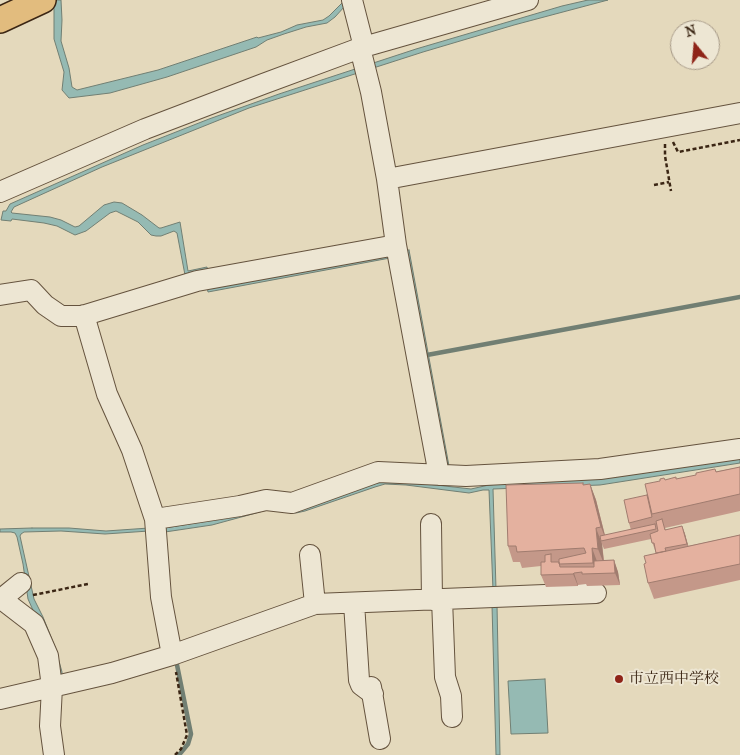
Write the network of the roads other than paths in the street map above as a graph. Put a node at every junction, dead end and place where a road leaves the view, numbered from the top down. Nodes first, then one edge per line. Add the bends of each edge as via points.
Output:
1 (352, 0) edge
2 (528, 0) edge
3 (39, 1) edge
4 (0, 20) edge
5 (362, 48) junction
6 (740, 113) edge
7 (387, 179) junction
8 (0, 192) edge
9 (396, 245) junction
10 (0, 295) edge
11 (84, 316) junction
12 (740, 449) edge
13 (439, 475) junction
14 (154, 519) junction
15 (430, 524) dead end
16 (310, 555) dead end
17 (28, 591) road end
18 (596, 593) dead end
19 (2, 600) edge
20 (437, 600) junction
21 (354, 603) junction
22 (315, 604) junction
23 (172, 654) junction
24 (57, 681) junction
25 (0, 699) edge
26 (452, 717) dead end
27 (380, 739) dead end
28 (54, 755) edge

1 - 5 street
2 - 5 street
3 - 4 main road
5 - 7 street
5 - 8 street via 145,129
6 - 7 street
7 - 9 street
9 - 11 street via 198,281
9 - 13 street
10 - 11 street via 31,290 61,316
11 - 14 street via 107,394 132,450
12 - 13 street via 600,469
13 - 14 street via 378,472 292,503 266,500
14 - 23 street via 160,597
15 - 20 street
16 - 22 street
17 - 19 street
18 - 20 street
19 - 24 street via 34,624
20 - 21 street
20 - 26 street
21 - 22 street
21 - 27 street via 360,680 362,685 372,690
22 - 23 street
23 - 24 street via 99,676
24 - 25 street
24 - 28 street via 50,726

